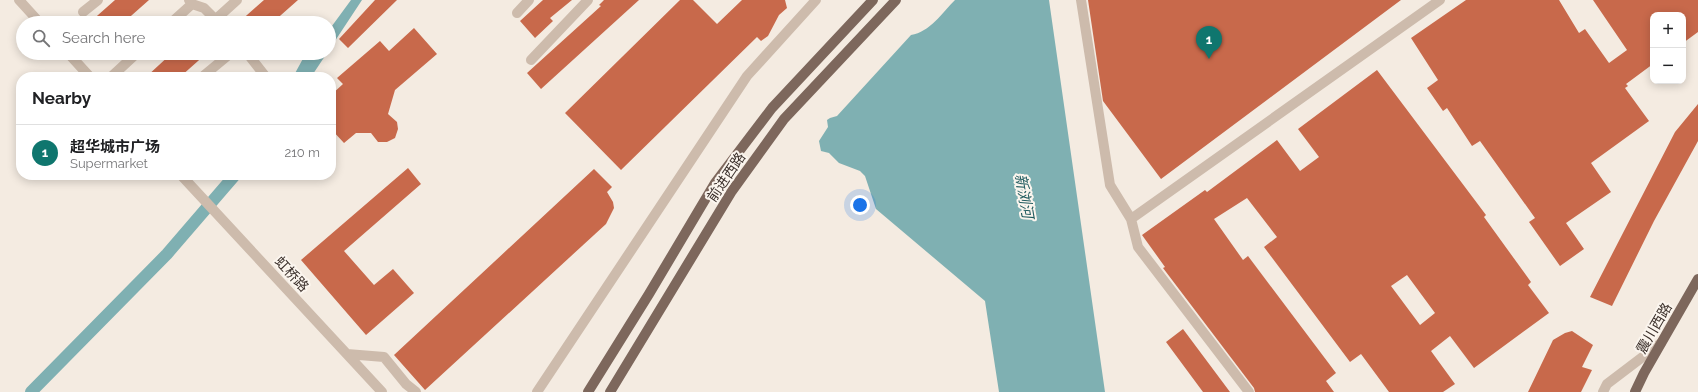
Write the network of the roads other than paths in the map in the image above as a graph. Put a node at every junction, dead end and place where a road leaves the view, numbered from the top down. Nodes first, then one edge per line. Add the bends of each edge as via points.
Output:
1 (19, 0) edge
2 (98, 0) edge
3 (237, 0) edge
4 (529, 0) edge
5 (588, 0) edge
6 (816, 0) edge
7 (873, 0) edge
8 (896, 0) edge
9 (1081, 0) edge
10 (1440, 0) edge
11 (190, 2) edge
12 (83, 12) dead end
13 (517, 13) dead end
14 (34, 16) edge
15 (177, 16) edge
16 (213, 16) edge
17 (223, 16) edge
18 (74, 60) edge
19 (129, 60) edge
20 (222, 60) edge
21 (253, 60) edge
22 (531, 60) dead end
23 (85, 72) edge
24 (116, 72) edge
25 (208, 72) edge
26 (262, 72) edge
27 (186, 180) edge
28 (1131, 219) junction
29 (1698, 278) edge
30 (1661, 343) junction
31 (347, 354) junction
32 (382, 392) edge
33 (416, 392) edge
34 (537, 392) edge
35 (588, 392) edge
36 (610, 392) edge
37 (1249, 392) edge
38 (1603, 392) edge
39 (1635, 392) edge

1 - 14 street
2 - 12 street
3 - 17 street
4 - 13 street
5 - 22 street
6 - 34 street via 747,76
7 - 35 main road, 前进西路 via 772,108 715,183 646,301
8 - 36 main road, 前进西路 via 784,119 732,191
9 - 28 street via 1110,185
10 - 28 street
11 - 15 street
11 - 16 street via 204,8
18 - 23 street
19 - 24 street
20 - 25 street
21 - 26 street
27 - 31 street, 虹桥路
28 - 37 street via 1138,247
29 - 30 main road, 震川西路
30 - 38 street via 1607,384
30 - 39 main road, 震川西路
31 - 32 street, 虹桥路
31 - 33 street via 384,357

